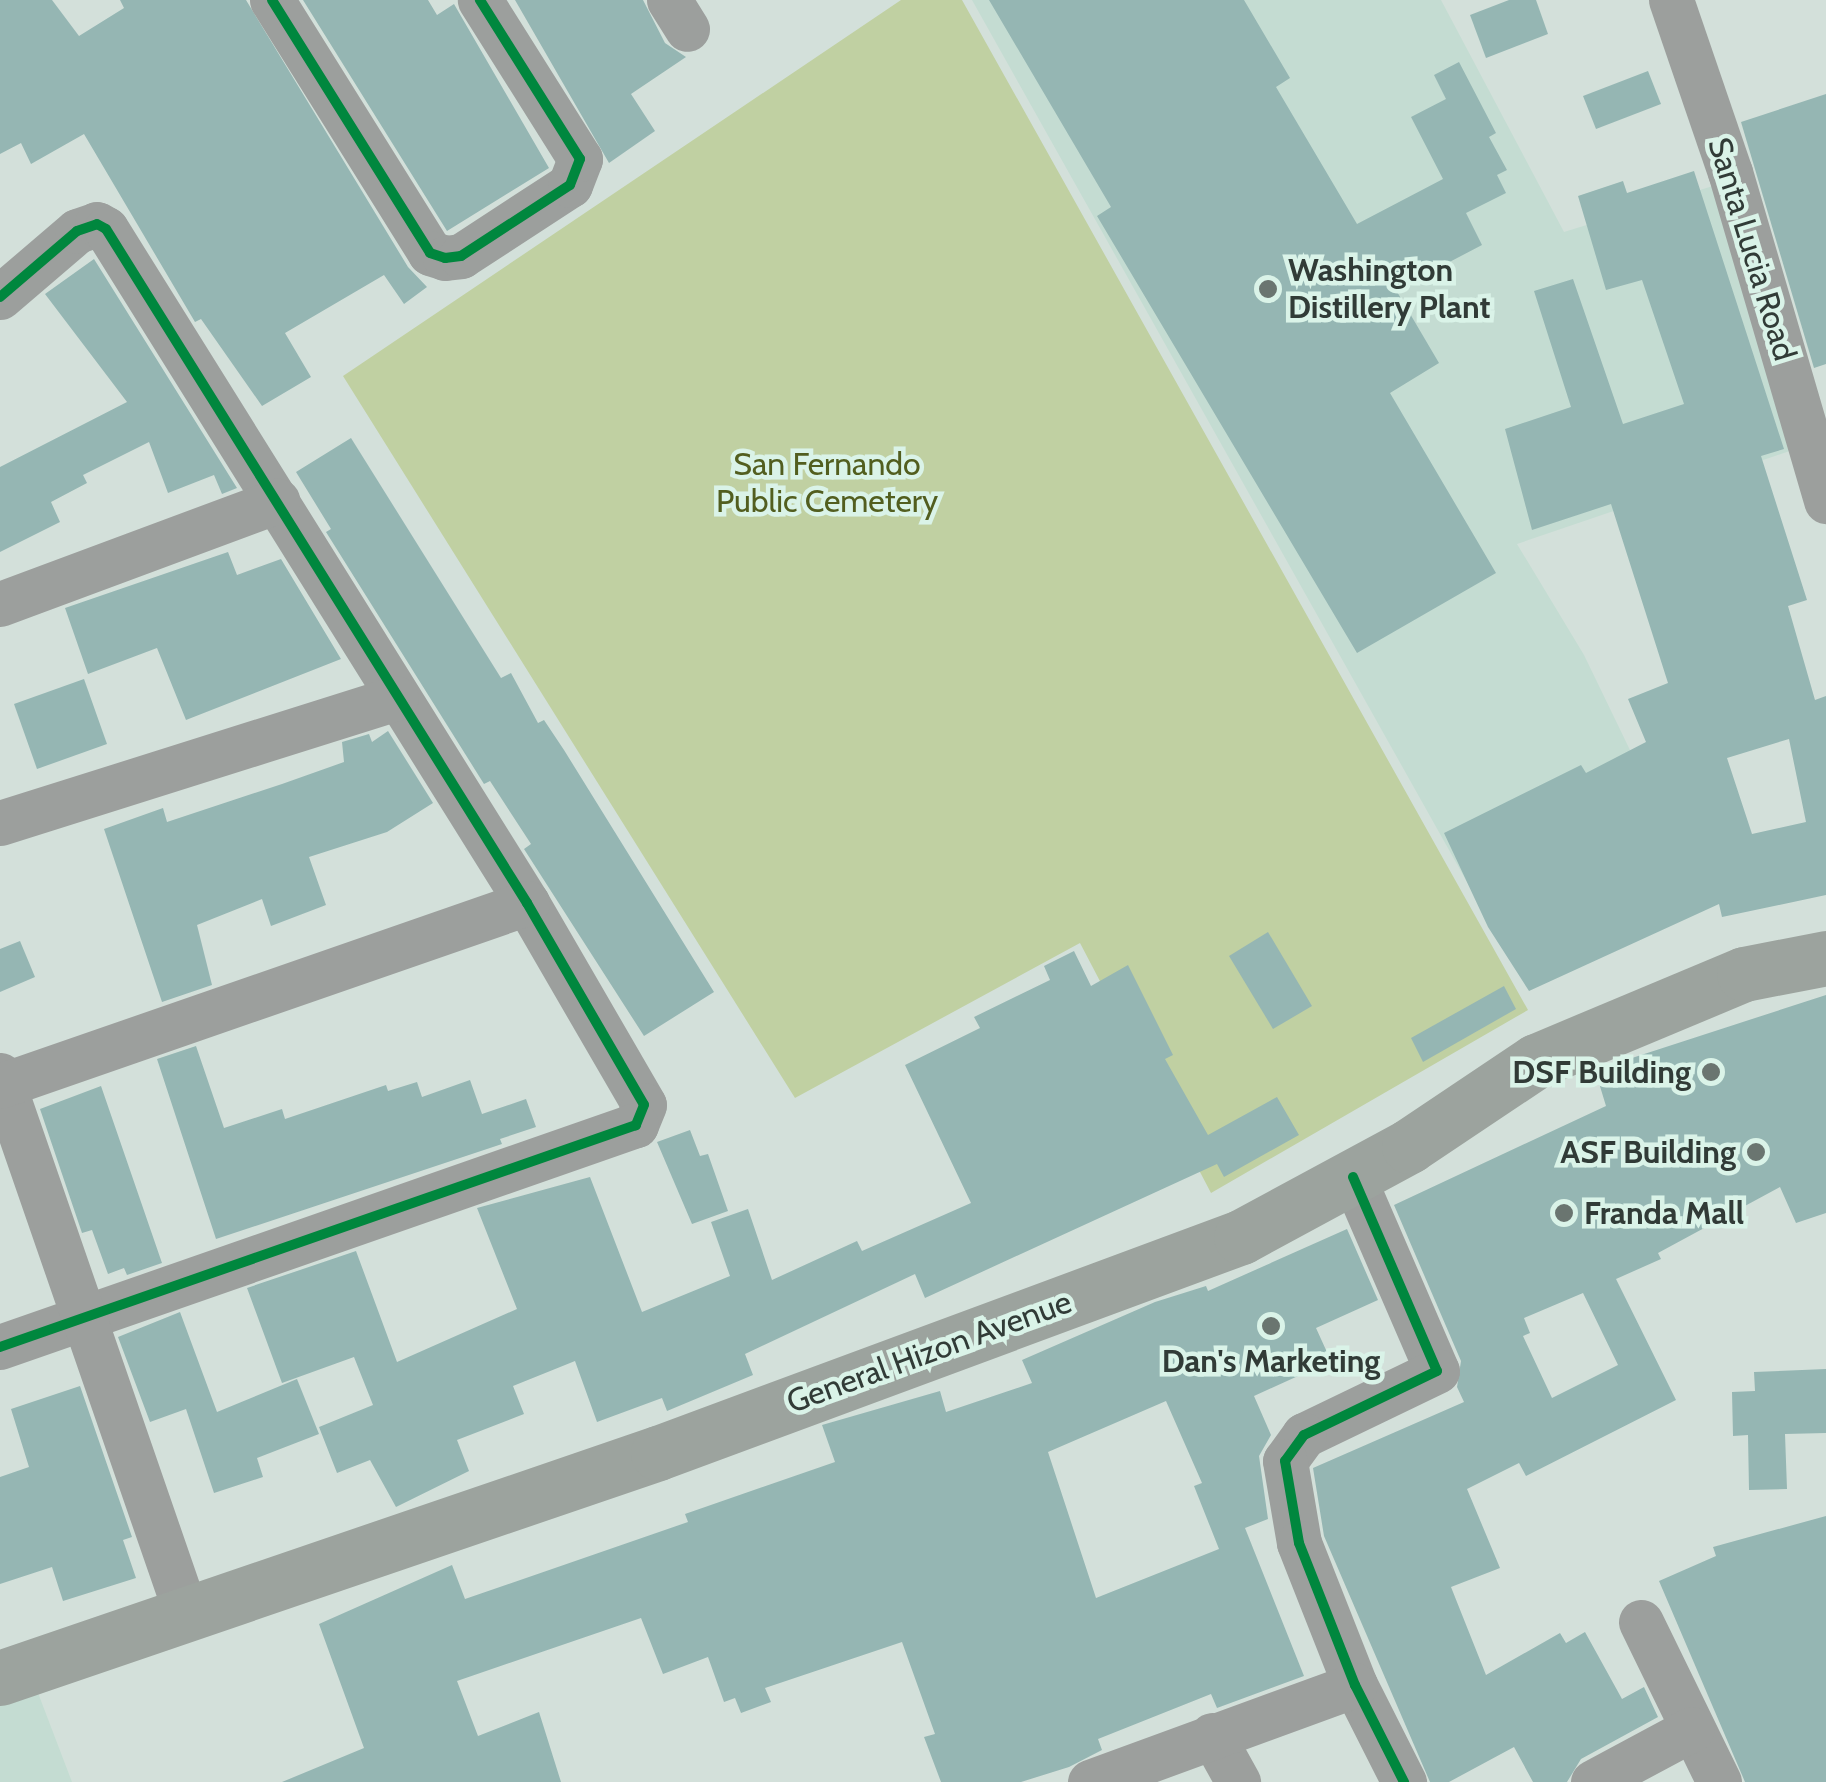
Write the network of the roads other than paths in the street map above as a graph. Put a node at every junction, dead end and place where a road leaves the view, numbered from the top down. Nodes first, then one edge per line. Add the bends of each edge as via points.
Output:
1 (272, 0) edge
2 (480, 0) edge
3 (1671, 0) edge
4 (0, 297) edge
5 (277, 501) junction
6 (1826, 501) edge
7 (0, 604) edge
8 (396, 698) junction
9 (0, 824) edge
10 (528, 903) junction
11 (1826, 958) edge
12 (1, 1082) edge
13 (1353, 1177) junction
14 (84, 1318) junction
15 (0, 1347) edge
16 (186, 1613) junction
17 (1642, 1622) dead end
18 (0, 1678) edge
19 (1355, 1686) junction
20 (1692, 1729) junction
21 (1212, 1735) junction
22 (1090, 1782) edge
23 (1238, 1782) edge
24 (1404, 1782) edge
25 (1593, 1782) edge
26 (1719, 1782) edge

1 - 2 street via 430,253 444,258 461,256 570,185 580,160
3 - 6 street, Santa Lucia Road via 1730,172
4 - 5 street via 76,231 106,228
5 - 7 street
5 - 8 street
8 - 9 street
8 - 10 street
10 - 12 street
10 - 14 street via 644,1104 636,1125
11 - 13 main road, General Hizon Avenue via 1744,974 1536,1062
12 - 14 street
13 - 16 main road, General Hizon Avenue via 1241,1237 658,1453
13 - 19 street via 1437,1372 1304,1436 1285,1461 1299,1543
14 - 15 street
14 - 16 street
16 - 18 main road, General Hizon Avenue
17 - 20 street
19 - 21 street
19 - 24 street
20 - 25 street
20 - 26 street
21 - 22 street
21 - 23 street

